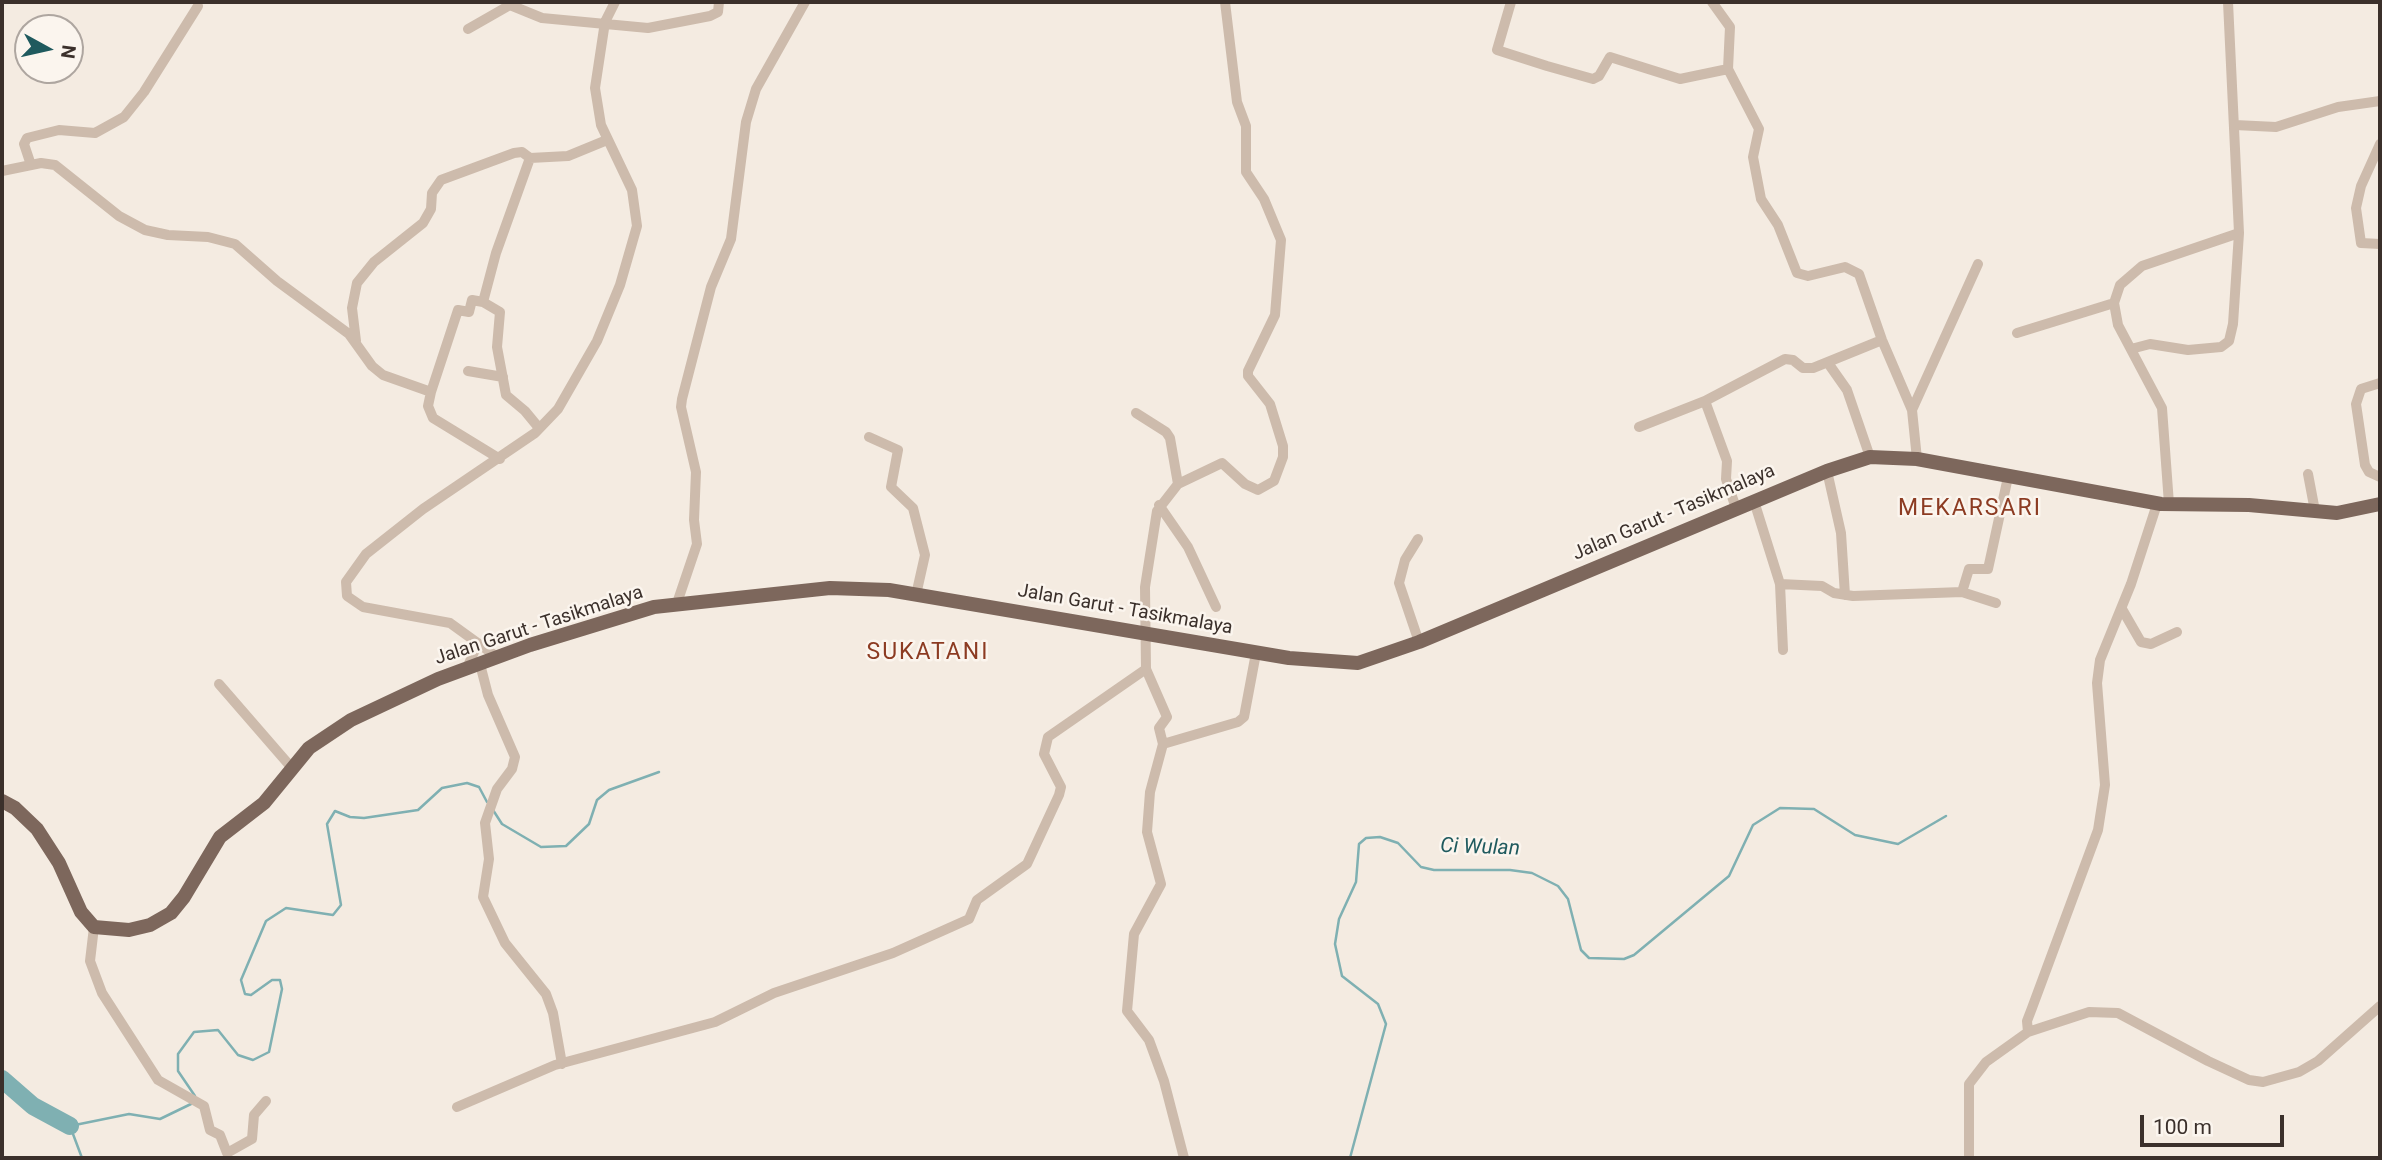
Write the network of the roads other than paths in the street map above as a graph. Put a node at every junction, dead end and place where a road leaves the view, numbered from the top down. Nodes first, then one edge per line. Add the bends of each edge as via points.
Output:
1 (615, 2) edge
2 (719, 2) edge
3 (805, 2) edge
4 (1224, 2) edge
5 (1511, 2) edge
6 (1712, 2) edge
7 (2228, 2) edge
8 (198, 6) dead end
9 (605, 22) junction
10 (468, 29) dead end
11 (1728, 69) junction
12 (2380, 101) edge
13 (2235, 125) junction
14 (607, 140) junction
15 (2380, 144) edge
16 (530, 158) junction
17 (31, 165) junction
18 (2, 171) edge
19 (2239, 233) junction
20 (2380, 244) edge
21 (1978, 264) dead end
22 (483, 302) junction
23 (2115, 303) junction
24 (2017, 333) dead end
25 (1882, 340) junction
26 (356, 341) junction
27 (2132, 349) junction
28 (1828, 363) junction
29 (468, 371) dead end
30 (503, 377) junction
31 (2380, 383) edge
32 (431, 392) junction
33 (1705, 401) junction
34 (1912, 410) junction
35 (1136, 413) dead end
36 (1639, 427) dead end
37 (539, 429) junction
38 (869, 437) dead end
39 (1870, 457) junction
40 (500, 459) junction
41 (1917, 459) junction
42 (1827, 471) junction
43 (2308, 474) dead end
44 (2008, 477) junction
45 (2380, 477) edge
46 (1178, 484) junction
47 (1754, 501) junction
48 (2163, 504) junction
49 (2380, 504) edge
50 (1159, 505) junction
51 (1736, 508) junction
52 (2315, 511) junction
53 (1418, 540) dead end
54 (1780, 584) junction
55 (1962, 592) junction
56 (916, 594) junction
57 (1845, 595) junction
58 (1996, 603) dead end
59 (676, 606) junction
60 (1216, 607) dead end
61 (2122, 609) junction
62 (1144, 632) junction
63 (2177, 632) dead end
64 (1419, 642) junction
65 (478, 643) junction
66 (1783, 650) dead end
67 (1256, 653) junction
68 (497, 657) junction
69 (474, 666) junction
70 (1146, 669) junction
71 (219, 684) dead end
72 (1163, 744) junction
73 (291, 767) junction
74 (2, 801) edge
75 (94, 927) junction
76 (2380, 1006) edge
77 (2028, 1032) junction
78 (562, 1064) junction
79 (266, 1101) dead end
80 (457, 1107) dead end
81 (1184, 1158) edge
82 (1969, 1158) edge

1 - 9 street
2 - 9 street via 718,12 710,16 669,25 648,28
3 - 59 street via 756,89 746,121 731,239 711,287 682,398 696,472 697,544
4 - 46 street via 1236,96 1247,126 1246,172 1264,199 1281,240 1275,315 1248,376 1270,404 1283,457 1274,481 1258,491 1222,463
5 - 11 street via 1497,50 1547,66 1593,79 1610,57 1680,79
6 - 11 street via 1730,27
7 - 13 street
8 - 17 street via 145,92 124,117 95,133 59,130 27,138 24,144
9 - 10 street via 542,18 510,5
9 - 14 street via 595,88
11 - 25 street via 1759,129 1753,157 1761,199 1778,225 1797,273 1808,276 1845,267 1855,270
12 - 13 street via 2338,107 2276,127
13 - 19 street
14 - 16 street via 568,156
14 - 37 street via 632,191 637,226 597,341 558,410
15 - 20 street via 2356,208 2361,243
16 - 22 street
16 - 26 street via 514,153 441,180 423,223 374,262 356,283 352,308
17 - 18 street
17 - 26 street via 55,165 119,216 145,230 235,244
19 - 23 street via 2142,266 2120,285
19 - 27 street via 2229,341 2221,347 2188,350 2150,344
21 - 34 street
22 - 30 street via 500,312 497,347
22 - 32 street via 472,300 470,310 458,311
23 - 24 street
23 - 27 street via 2118,325
25 - 28 street
25 - 34 street
26 - 32 street via 383,375
27 - 48 street via 2162,408
28 - 33 street via 1803,368 1784,359
28 - 39 street via 1847,390
29 - 30 street
30 - 37 street via 506,395
31 - 45 street via 2361,389 2356,404 2365,465
32 - 40 street via 428,406 433,418
33 - 36 street
33 - 51 street via 1727,461 1726,479
34 - 41 street
35 - 46 street via 1170,438
37 - 40 street
38 - 56 street via 898,450 891,487 913,508 925,555
39 - 41 main road, Jalan Garut - Tasikmalaya
39 - 42 main road, Jalan Garut - Tasikmalaya
40 - 65 street via 423,509 366,554 346,582 347,596 363,607 450,623
41 - 44 main road, Jalan Garut - Tasikmalaya
42 - 47 main road, Jalan Garut - Tasikmalaya
42 - 57 street via 1842,533
43 - 52 street
44 - 48 main road, Jalan Garut - Tasikmalaya
44 - 55 street via 1988,569 1969,569
46 - 50 street
47 - 51 main road, Jalan Garut - Tasikmalaya
47 - 54 street
48 - 52 main road, Jalan Garut - Tasikmalaya
48 - 61 street
49 - 52 main road, Jalan Garut - Tasikmalaya via 2337,513
50 - 60 street via 1188,547
50 - 62 street via 1144,595
51 - 64 main road, Jalan Garut - Tasikmalaya
53 - 64 street via 1405,560 1399,583
54 - 57 street via 1822,586
54 - 66 street
55 - 57 street
55 - 58 street
56 - 59 main road, Jalan Garut - Tasikmalaya via 830,588
56 - 62 main road, Jalan Garut - Tasikmalaya
59 - 68 main road, Jalan Garut - Tasikmalaya via 635,611
61 - 63 street via 2141,642 2151,644
61 - 77 street via 2098,671 2105,785 2098,830 2032,1008
62 - 67 main road, Jalan Garut - Tasikmalaya
62 - 70 street
64 - 67 main road, Jalan Garut - Tasikmalaya via 1358,663
65 - 68 street
65 - 69 street
67 - 72 street via 1244,718
68 - 69 main road, Jalan Garut - Tasikmalaya
69 - 73 main road, Jalan Garut - Tasikmalaya via 351,720 318,740
69 - 78 street via 515,757 492,799 484,830 489,859 485,906 505,943 546,994
70 - 72 street via 1167,713 1159,728
70 - 78 street via 1048,737 1044,754 1061,787 1059,795 1027,864 977,900 969,919 893,953 774,993 715,1022
71 - 73 street
72 - 81 street via 1150,792 1147,832 1161,887 1134,934 1127,1011 1149,1040
73 - 75 main road, Jalan Garut - Tasikmalaya via 264,803 220,837 166,918 129,930
74 - 75 main road via 37,830 59,863 81,912
75 - 79 street via 90,961 96,982 151,1072 205,1108 210,1130 220,1135 225,1151 230,1154 252,1139 254,1115
76 - 77 street via 2318,1061 2263,1082 2208,1061 2114,1012 2089,1013
77 - 82 street via 1986,1062 1969,1084
78 - 80 street

